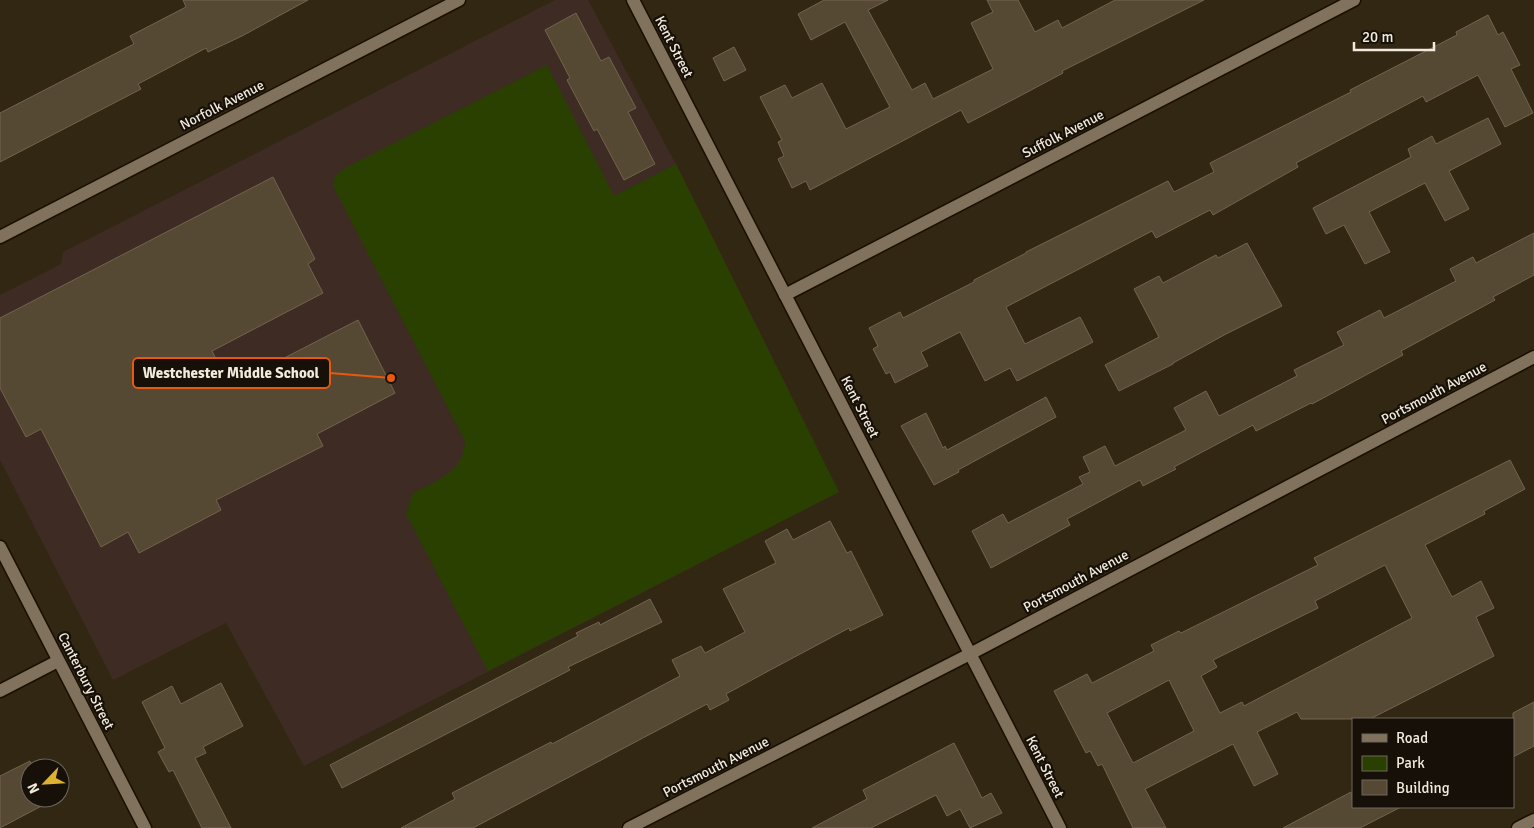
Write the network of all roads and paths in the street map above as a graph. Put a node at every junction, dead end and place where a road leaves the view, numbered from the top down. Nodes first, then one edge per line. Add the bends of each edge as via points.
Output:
1 (459, 0) edge
2 (633, 0) edge
3 (1354, 0) edge
4 (0, 237) edge
5 (785, 295) junction
6 (1534, 357) edge
7 (0, 548) edge
8 (970, 654) junction
9 (58, 661) junction
10 (0, 691) edge
11 (1534, 820) edge
12 (145, 828) edge
13 (630, 828) edge
14 (1060, 828) edge
15 (1518, 828) edge

1 - 4 street, Norfolk Avenue
2 - 5 street, Kent Street
3 - 5 street, Suffolk Avenue
5 - 8 street, Kent Street
6 - 8 street, Portsmouth Avenue
7 - 9 street, Canterbury Street
8 - 13 street, Portsmouth Avenue
8 - 14 street, Kent Street
9 - 10 street
9 - 12 street, Canterbury Street
11 - 15 street

